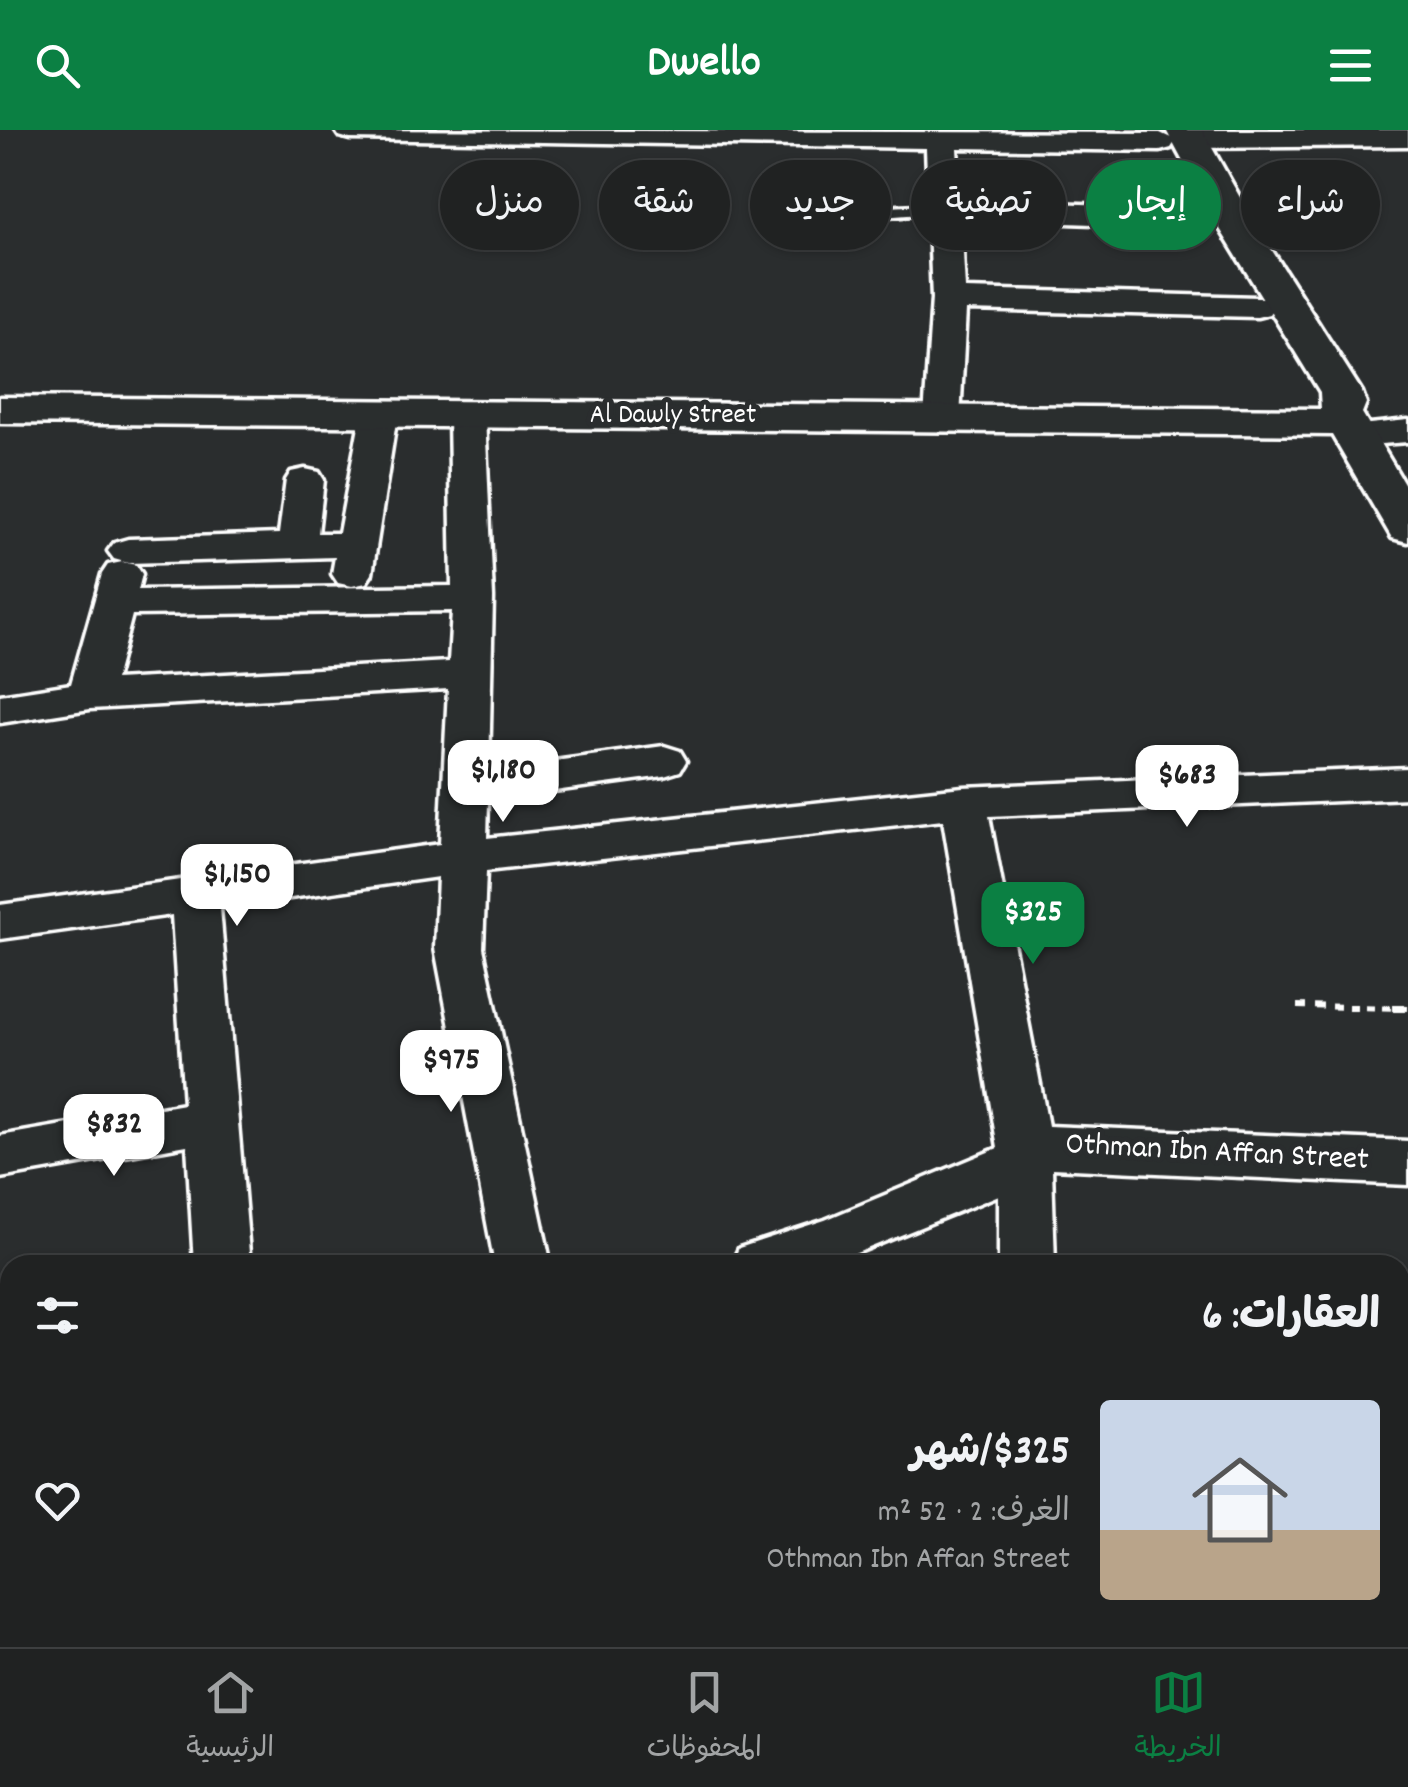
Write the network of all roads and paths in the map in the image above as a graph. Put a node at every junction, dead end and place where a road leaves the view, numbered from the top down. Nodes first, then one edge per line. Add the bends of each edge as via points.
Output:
1 (350, 130) edge
2 (1172, 135) edge
3 (1408, 137) edge
4 (941, 140) junction
5 (942, 160) edge
6 (1181, 160) edge
7 (1221, 249) edge
8 (946, 250) edge
9 (949, 300) junction
10 (1257, 307) junction
11 (0, 410) edge
12 (380, 415) junction
13 (467, 416) junction
14 (942, 418) junction
15 (1347, 424) junction
16 (1408, 431) edge
17 (306, 480) dead end
18 (1408, 528) edge
19 (357, 544) junction
20 (296, 546) junction
21 (472, 598) junction
22 (347, 600) junction
23 (114, 603) junction
24 (470, 674) junction
25 (90, 695) junction
26 (0, 709) edge
27 (664, 760) dead end
28 (1408, 783) edge
29 (468, 788) junction
30 (963, 802) junction
31 (462, 857) junction
32 (195, 896) junction
33 (0, 922) edge
34 (1297, 1006) dead end
35 (1408, 1008) edge
36 (209, 1120) junction
37 (1024, 1153) junction
38 (0, 1158) edge
39 (1408, 1163) edge
40 (844, 1251) edge
41 (221, 1255) edge
42 (521, 1255) edge
43 (1027, 1255) edge

1 - 4 street
2 - 3 street
2 - 4 street
2 - 6 street
2 - 15 street via 1341,392
4 - 5 street
7 - 10 street
8 - 9 street
9 - 10 street
9 - 14 street
10 - 15 street via 1316,399
11 - 12 street, Al Dawly Street
12 - 13 street, Al Dawly Street
12 - 19 street
13 - 14 street, Al Dawly Street
13 - 21 street
14 - 15 street, Al Dawly Street
15 - 16 street
15 - 18 street
17 - 20 street
19 - 20 street
19 - 22 street
20 - 23 street via 132,534
21 - 22 street
21 - 24 street
22 - 23 street
23 - 25 street
24 - 25 street
24 - 29 street
25 - 26 street
27 - 29 street
28 - 30 street
29 - 31 street
30 - 31 street
30 - 37 street
31 - 32 street
31 - 42 street via 459,948
32 - 33 street
32 - 36 street
34 - 35 path
36 - 38 street
36 - 41 street
37 - 39 street, Othman Ibn Affan Street
37 - 40 street
37 - 43 street

